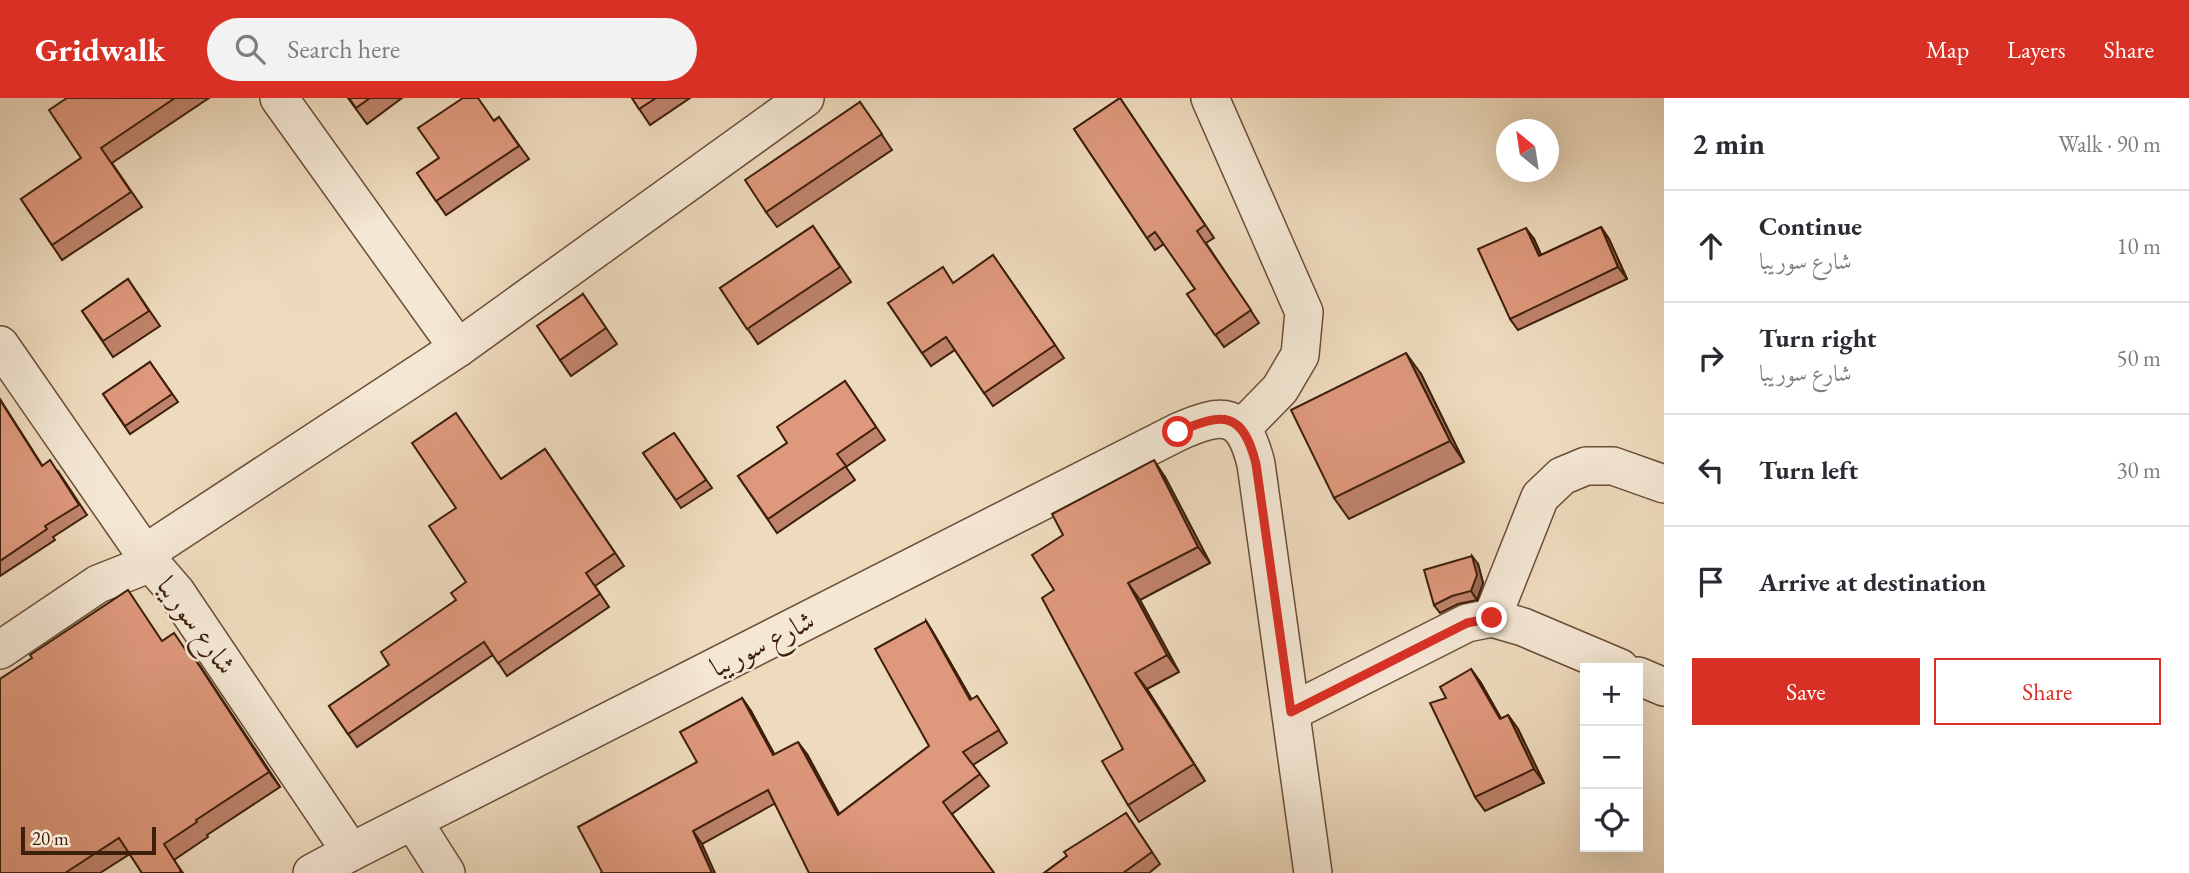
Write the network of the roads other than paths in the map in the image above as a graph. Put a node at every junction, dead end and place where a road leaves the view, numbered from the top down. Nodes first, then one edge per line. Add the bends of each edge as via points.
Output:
1 (279, 98) edge
2 (1210, 98) edge
3 (799, 100) edge
4 (0, 345) edge
5 (458, 348) junction
6 (1242, 428) junction
7 (1664, 484) edge
8 (147, 558) junction
9 (1492, 618) junction
10 (0, 650) edge
11 (1608, 663) edge
12 (1643, 678) edge
13 (1664, 687) edge
14 (1291, 712) junction
15 (413, 821) junction
16 (351, 852) junction
17 (312, 873) edge
18 (446, 873) edge
19 (1313, 873) edge

1 - 5 street
2 - 6 street via 1304,312 1300,355 1279,389
3 - 5 street
4 - 8 street
5 - 8 street
6 - 14 street via 1256,464
6 - 15 street, شارع سوريبا via 1227,419 1205,420 1178,432
7 - 9 street via 1613,466 1586,466 1562,476 1539,497
8 - 10 street, شارع سوريبا via 98,584
8 - 16 street, شارع سوريبا via 176,592
9 - 11 street
9 - 14 street via 1467,623
12 - 13 street
14 - 19 street
15 - 16 street, شارع سوريبا
15 - 18 street
16 - 17 street

